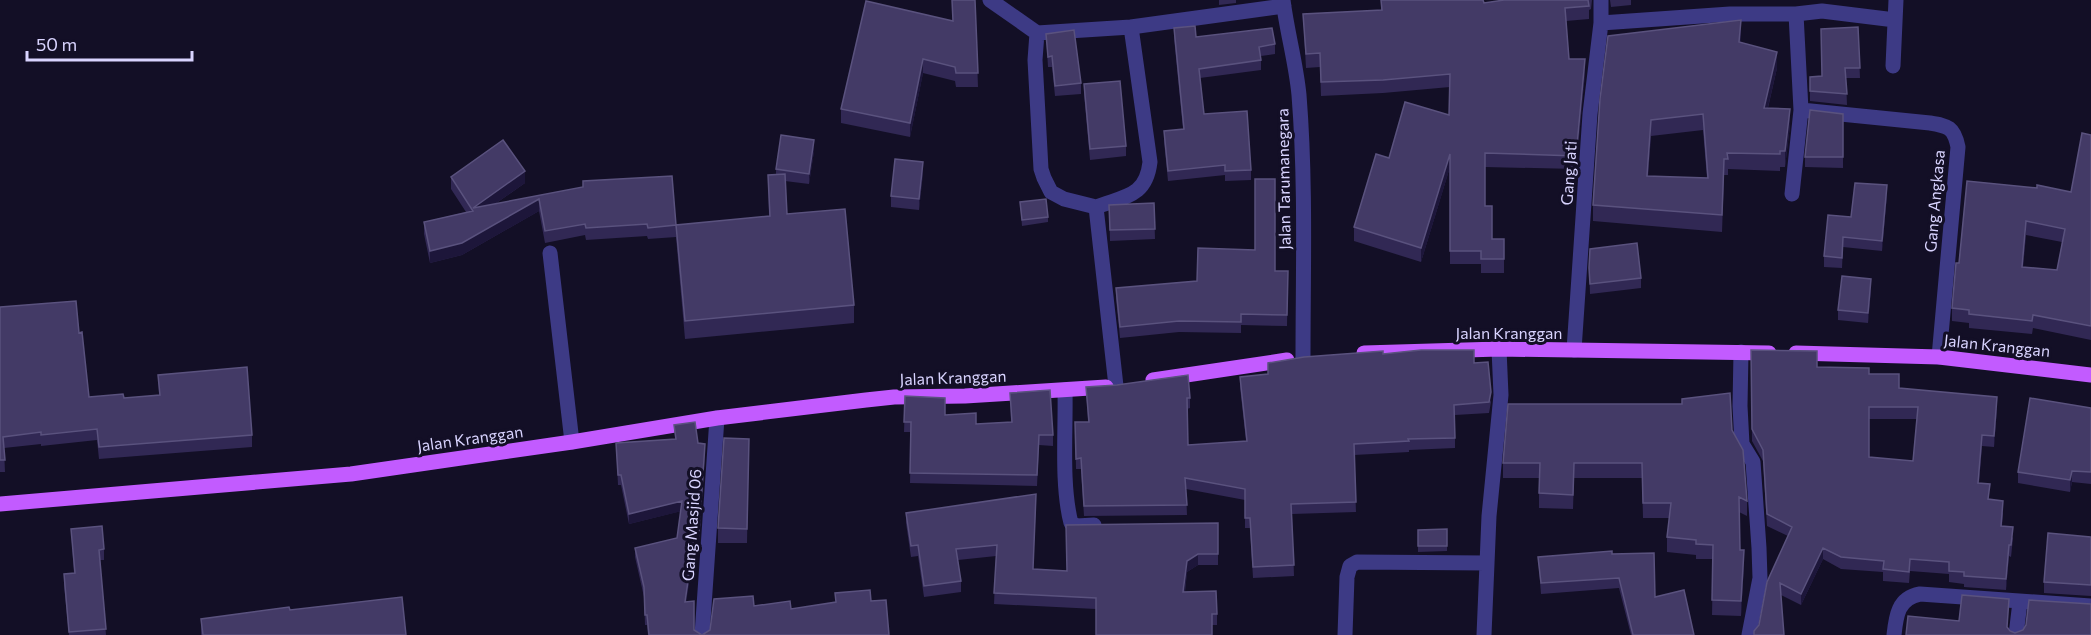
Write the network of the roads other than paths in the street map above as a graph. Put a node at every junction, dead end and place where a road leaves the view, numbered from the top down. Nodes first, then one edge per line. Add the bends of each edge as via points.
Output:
1 (990, 0) edge
2 (1601, 0) edge
3 (1896, 0) edge
4 (1284, 3) edge
5 (1796, 14) junction
6 (1895, 20) junction
7 (1601, 23) junction
8 (1131, 27) junction
9 (1037, 33) junction
10 (1893, 66) dead end
11 (1802, 110) junction
12 (1792, 194) dead end
13 (1096, 207) junction
14 (550, 253) dead end
15 (1499, 350) junction
16 (1574, 350) junction
17 (1742, 352) junction
18 (1351, 354) edge
19 (1939, 357) junction
20 (1309, 358) joint
21 (2091, 375) edge
22 (1128, 384) junction
23 (1065, 390) junction
24 (717, 418) junction
25 (572, 442) junction
26 (0, 504) edge
27 (1113, 525) edge
28 (1487, 563) junction
29 (2020, 602) junction
30 (2091, 606) edge
31 (702, 635) edge
32 (1345, 635) edge
33 (1484, 635) edge
34 (1749, 635) edge
35 (1894, 635) edge
36 (2016, 635) edge

1 - 9 street
2 - 7 street, Gang Jati
3 - 6 street
4 - 8 street
4 - 20 street, Jalan Tarumanegara via 1301,128
5 - 6 street via 1822,11
5 - 7 street via 1730,14
5 - 11 street
6 - 10 street
7 - 16 street, Gang Jati via 1590,114
8 - 9 street
8 - 13 street via 1149,174 1136,192
9 - 13 street via 1035,60 1044,178 1051,192
11 - 12 street
11 - 19 street, Gang Angkasa via 1930,123 1947,126 1956,135
13 - 22 street
14 - 25 street
15 - 16 main road, Jalan Kranggan
15 - 18 main road, Jalan Kranggan
15 - 28 street via 1501,395
16 - 17 main road, Jalan Kranggan
17 - 19 main road, Jalan Kranggan
17 - 34 street via 1742,447 1753,462 1760,578
19 - 21 main road, Jalan Kranggan
20 - 22 main road, Jalan Kranggan
22 - 23 main road, Jalan Kranggan
23 - 24 main road, Jalan Kranggan via 894,397
23 - 27 street via 1066,484 1071,523
24 - 25 main road, Jalan Kranggan
24 - 31 street, Gang Masjid 06
25 - 26 main road, Jalan Kranggan via 351,474
28 - 32 street via 1357,562 1350,566 1347,577
28 - 33 street
29 - 30 street
29 - 35 street via 1912,596 1899,607
29 - 36 street

